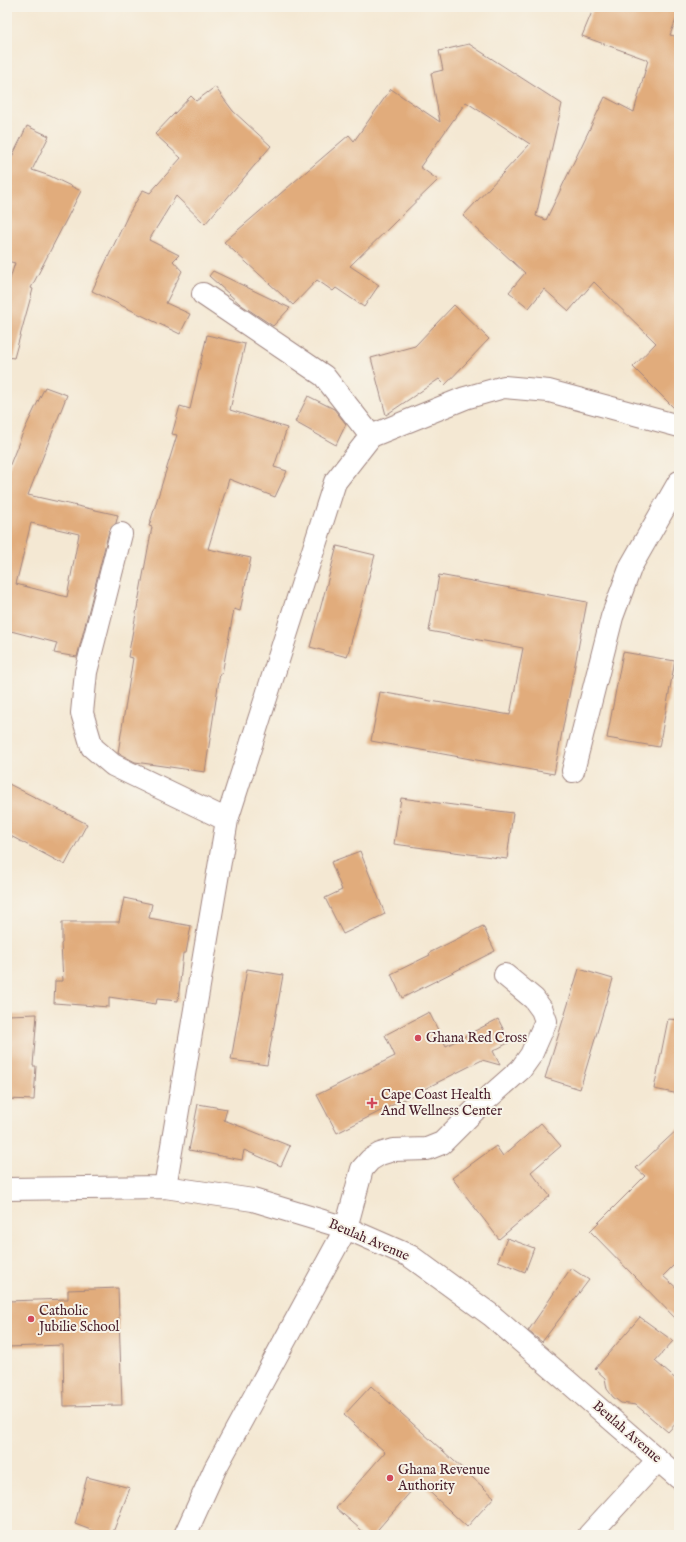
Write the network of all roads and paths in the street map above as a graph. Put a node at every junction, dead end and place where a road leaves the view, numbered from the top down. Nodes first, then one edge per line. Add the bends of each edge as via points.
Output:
1 (203, 294) dead end
2 (679, 426) edge
3 (371, 436) junction
4 (679, 482) edge
5 (121, 534) dead end
6 (573, 771) dead end
7 (227, 820) junction
8 (505, 975) dead end
9 (165, 1187) junction
10 (7, 1190) edge
11 (346, 1228) junction
12 (658, 1460) junction
13 (679, 1478) edge
14 (185, 1535) edge
15 (588, 1535) edge

1 - 3 street via 324,376
2 - 3 street via 549,391 504,387 465,398
3 - 7 street via 335,482
4 - 6 street via 631,566 612,617
5 - 7 street via 86,672 82,713 92,747 113,765
7 - 9 street
8 - 11 street via 534,999 542,1010 546,1022 531,1054 521,1069 442,1143 427,1149 393,1150 370,1160 362,1169
9 - 10 street, Beulah Avenue
9 - 11 street, Beulah Avenue via 253,1200
11 - 12 street, Beulah Avenue via 410,1256 491,1315
11 - 14 street via 215,1470
12 - 13 street, Beulah Avenue
12 - 15 street

